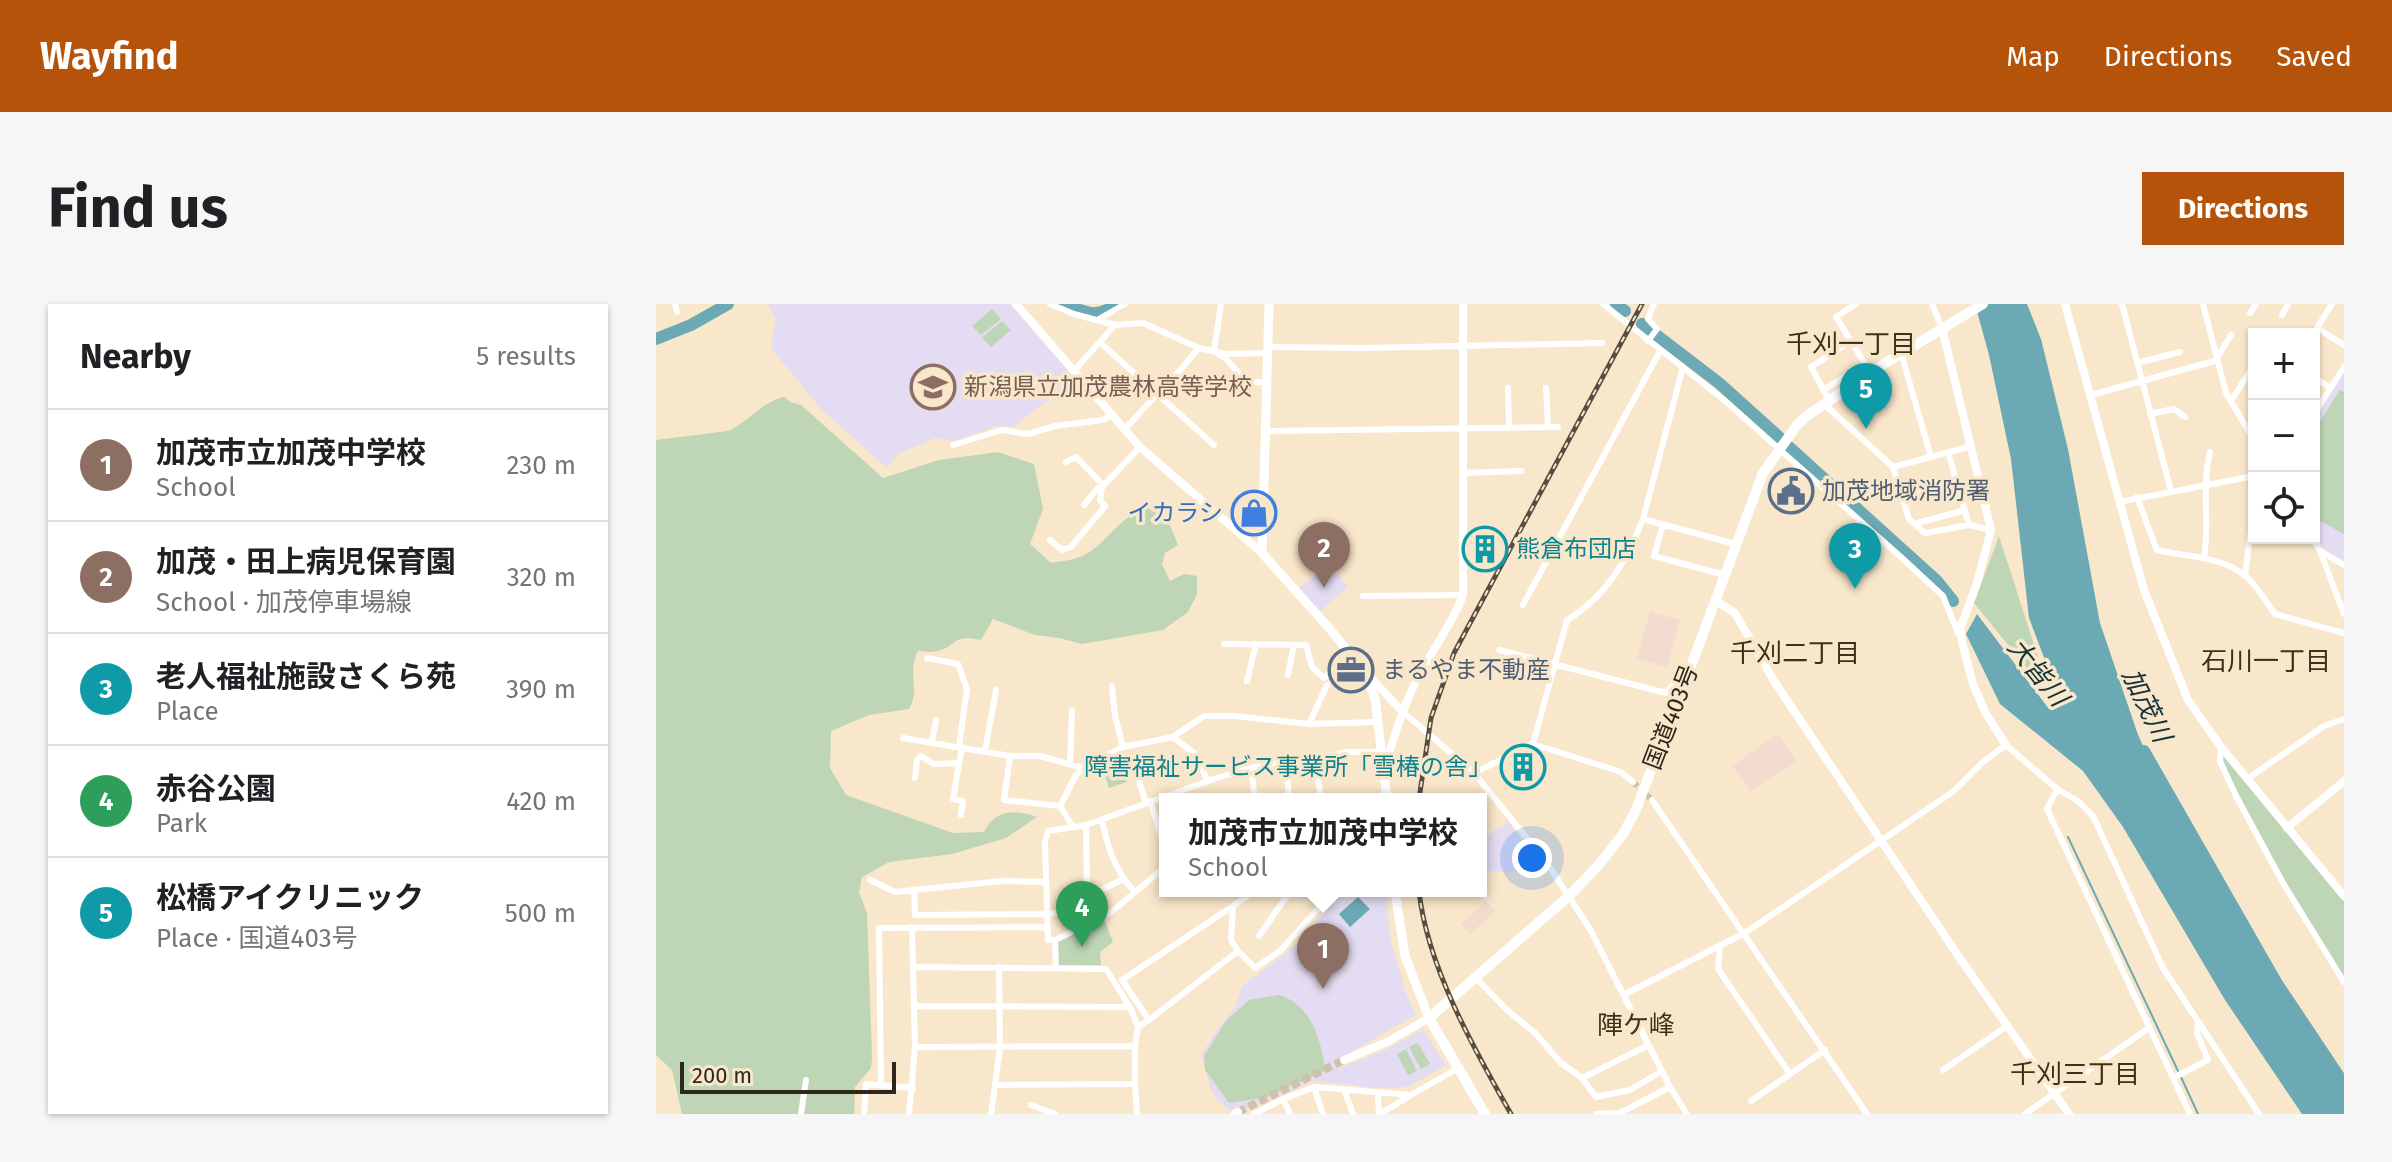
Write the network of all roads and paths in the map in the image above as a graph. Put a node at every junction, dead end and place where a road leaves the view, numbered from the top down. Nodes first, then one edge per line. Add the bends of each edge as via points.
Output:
1 (1016, 304) edge
2 (1050, 304) edge
3 (1125, 304) edge
4 (1221, 304) edge
5 (1269, 304) edge
6 (1463, 304) edge
7 (1603, 304) edge
8 (1654, 304) edge
9 (1856, 304) edge
10 (1932, 304) edge
11 (1983, 304) edge
12 (2065, 304) edge
13 (2122, 304) edge
14 (2203, 304) edge
15 (2256, 304) edge
16 (2288, 304) edge
17 (2332, 304) edge
18 (2250, 313) dead end
19 (2282, 315) dead end
20 (1099, 319) junction
21 (1115, 325) junction
22 (1942, 328) junction
23 (2231, 335) dead end
24 (1651, 336) junction
25 (1851, 341) junction
26 (1602, 343) dead end
27 (1463, 345) junction
28 (2344, 345) edge
29 (1104, 346) dead end
30 (1199, 348) junction
31 (1268, 350) junction
32 (1214, 351) junction
33 (1660, 351) junction
34 (2180, 352) dead end
35 (1901, 353) junction
36 (2218, 359) junction
37 (2137, 363) junction
38 (1683, 367) junction
39 (2344, 367) edge
40 (1074, 371) junction
41 (2248, 374) edge
42 (2141, 380) junction
43 (2320, 382) edge
44 (1267, 383) junction
45 (1508, 388) dead end
46 (1546, 388) dead end
47 (2331, 388) junction
48 (1823, 390) junction
49 (1158, 394) junction
50 (2091, 395) junction
51 (2231, 401) junction
52 (1827, 402) junction
53 (2320, 405) edge
54 (2150, 414) junction
55 (1111, 415) junction
56 (2185, 417) dead end
57 (1548, 427) junction
58 (1558, 427) dead end
59 (1509, 428) junction
60 (1125, 429) junction
61 (1463, 429) junction
62 (2248, 430) edge
63 (1264, 431) junction
64 (953, 445) dead end
65 (1214, 445) dead end
66 (1972, 446) junction
67 (1140, 447) junction
68 (1779, 449) junction
69 (1948, 452) junction
70 (2210, 452) dead end
71 (1931, 457) junction
72 (1066, 462) dead end
73 (1893, 467) junction
74 (1521, 471) dead end
75 (1463, 473) junction
76 (2248, 477) edge
77 (1956, 480) junction
78 (2205, 485) junction
79 (1102, 486) junction
80 (2171, 491) junction
81 (1902, 496) junction
82 (2137, 497) junction
83 (2119, 502) junction
84 (1084, 505) dead end
85 (1965, 510) junction
86 (1643, 519) junction
87 (1663, 524) junction
88 (1914, 524) junction
89 (1969, 525) junction
90 (1991, 530) junction
91 (1050, 540) dead end
92 (1735, 544) junction
93 (2249, 544) edge
94 (2316, 544) edge
95 (2320, 551) junction
96 (1262, 553) junction
97 (2204, 558) junction
98 (2344, 565) edge
99 (1725, 575) junction
100 (2245, 575) junction
101 (1463, 595) junction
102 (1363, 596) dead end
103 (1716, 601) junction
104 (1523, 605) dead end
105 (2344, 614) edge
106 (2344, 633) edge
107 (1962, 642) junction
108 (1224, 644) dead end
109 (1256, 644) junction
110 (1294, 645) junction
111 (1499, 650) dead end
112 (1351, 653) junction
113 (927, 658) dead end
114 (1556, 664) junction
115 (1364, 671) junction
116 (1288, 675) dead end
117 (1247, 681) dead end
118 (1685, 682) junction
119 (1327, 685) dead end
120 (1112, 686) dead end
121 (996, 690) dead end
122 (1072, 711) dead end
123 (1402, 711) junction
124 (2344, 719) edge
125 (936, 720) dead end
126 (1379, 722) junction
127 (1309, 724) junction
128 (1173, 737) junction
129 (903, 738) dead end
130 (932, 742) junction
131 (1533, 744) junction
132 (2006, 745) junction
133 (961, 747) junction
134 (1123, 747) junction
135 (2221, 747) junction
136 (985, 751) junction
137 (1382, 752) junction
138 (1010, 756) junction
139 (1315, 759) junction
140 (1286, 761) junction
141 (959, 763) junction
142 (1070, 764) junction
143 (1083, 768) junction
144 (1251, 768) junction
145 (1384, 771) junction
146 (1474, 773) junction
147 (915, 778) dead end
148 (1138, 778) dead end
149 (2247, 779) junction
150 (1208, 781) junction
151 (2344, 781) edge
152 (1633, 782) tunnel mouth
153 (2057, 789) junction
154 (1174, 793) edge
155 (1254, 793) edge
156 (1289, 793) edge
157 (1320, 793) edge
158 (1386, 793) edge
159 (1159, 798) edge
160 (1652, 800) tunnel mouth
161 (1148, 802) junction
162 (1060, 806) junction
163 (961, 815) dead end
164 (1102, 819) junction
165 (1086, 825) junction
166 (1073, 827) junction
167 (2287, 828) junction
168 (1159, 831) edge
169 (1882, 840) junction
170 (1159, 872) edge
171 (1123, 879) junction
172 (870, 880) dead end
173 (1046, 882) junction
174 (914, 890) junction
175 (1135, 892) junction
176 (1569, 896) junction
177 (2344, 896) edge
178 (1246, 897) edge
179 (1286, 897) edge
180 (1329, 897) edge
181 (1396, 897) edge
182 (1087, 898) junction
183 (1233, 906) junction
184 (1047, 914) junction
185 (912, 927) junction
186 (1047, 927) junction
187 (1745, 933) junction
188 (1259, 936) dead end
189 (1055, 940) junction
190 (1720, 947) junction
191 (1238, 951) junction
192 (914, 967) junction
193 (999, 967) junction
194 (1056, 967) junction
195 (1475, 977) junction
196 (2344, 982) edge
197 (1625, 994) junction
198 (914, 1006) junction
199 (1001, 1006) junction
200 (1130, 1007) junction
201 (1429, 1018) junction
202 (1149, 1020) junction
203 (2198, 1023) junction
204 (2007, 1026) junction
205 (1138, 1027) junction
206 (2149, 1028) junction
207 (1649, 1045) junction
208 (1135, 1046) junction
209 (915, 1047) junction
210 (1000, 1048) junction
211 (1825, 1050) junction
212 (1344, 1060) tunnel mouth
213 (1457, 1069) junction
214 (1943, 1070) dead end
215 (1662, 1071) junction
216 (1790, 1074) junction
217 (1582, 1078) junction
218 (2173, 1078) junction
219 (806, 1080) dead end
220 (1135, 1084) junction
221 (881, 1085) junction
222 (997, 1085) junction
223 (1314, 1087) junction
224 (1670, 1087) junction
225 (913, 1088) junction
226 (1344, 1090) junction
227 (1378, 1093) junction
228 (2056, 1093) junction
229 (1411, 1095) junction
230 (1283, 1099) junction
231 (1751, 1101) dead end
232 (1031, 1105) dead end
233 (801, 1114) edge
234 (864, 1114) edge
235 (909, 1114) edge
236 (991, 1114) edge
237 (1055, 1114) edge
238 (1137, 1114) edge
239 (1254, 1114) edge
240 (1290, 1114) edge
241 (1323, 1114) edge
242 (1353, 1114) edge
243 (1380, 1114) edge
244 (1485, 1114) edge
245 (1596, 1114) edge
246 (1687, 1114) edge
247 (1867, 1114) edge
248 (2025, 1114) edge
249 (2069, 1114) edge
250 (2190, 1114) edge
251 (2259, 1114) edge

1 - 40 street
2 - 20 street
3 - 20 street
4 - 32 street
5 - 31 main road
6 - 27 street
7 - 24 street
8 - 24 street via 1648,315 1656,327
9 - 25 street via 1836,317
10 - 22 street
11 - 22 highway, 国道403号
12 - 50 street
13 - 37 street
14 - 36 street
15 - 18 street
16 - 19 street
17 - 28 street via 2317,328
20 - 21 street
21 - 30 street via 1143,323
21 - 40 street
22 - 35 highway, 国道403号
22 - 66 street
23 - 36 street
24 - 33 street
25 - 48 street via 1811,367
25 - 48 street via 1865,364
26 - 27 street
27 - 31 street
27 - 61 street
29 - 49 street
30 - 32 street
30 - 49 street
31 - 32 street
31 - 44 main road
32 - 44 street via 1246,381
33 - 38 street
33 - 104 street
34 - 37 street
35 - 52 highway, 国道403号
35 - 71 street
36 - 42 street
36 - 51 street
37 - 42 street
38 - 68 street
38 - 86 street
39 - 47 street
40 - 55 street
41 - 51 street
42 - 50 street
42 - 54 street
43 - 47 street
44 - 63 main road
45 - 59 street
46 - 57 street
47 - 53 street
48 - 52 street
49 - 60 street
49 - 65 street
50 - 83 street
51 - 62 street
52 - 68 highway, 国道403号 via 1797,425
52 - 73 street
54 - 56 street via 2174,409
54 - 80 street
55 - 60 street
55 - 64 street via 1028,434 1002,430
57 - 58 street
57 - 59 street
59 - 61 street
60 - 67 street
61 - 63 street
61 - 75 street
63 - 96 main road
66 - 69 street
66 - 90 street
67 - 79 street
67 - 96 street
68 - 92 highway, 国道403号 via 1763,473
68 - 107 street via 1943,596
69 - 71 street
69 - 77 street
70 - 78 street
71 - 73 street
72 - 79 street via 1076,457
73 - 81 street
74 - 75 street
75 - 101 street
76 - 78 street
77 - 81 street
77 - 85 street
78 - 80 street
78 - 97 street
79 - 84 street
79 - 91 street via 1100,500 1105,506 1071,547 1062,550
80 - 82 street
81 - 88 street
82 - 83 street
82 - 97 street via 2157,550
83 - 135 street via 2144,590 2188,700
85 - 88 street
85 - 89 street
86 - 87 street
86 - 114 street via 1617,573 1583,611 1567,620
87 - 92 street
87 - 99 street via 1654,556
88 - 89 street via 1925,533
89 - 90 street
90 - 107 street via 1960,629
92 - 99 highway, 国道403号
93 - 100 street
94 - 95 street
95 - 98 street
95 - 105 street
96 - 112 main road
97 - 100 street
99 - 103 highway, 国道403号
100 - 106 street via 2275,614
101 - 102 street
101 - 123 street
103 - 118 highway, 国道403号
103 - 169 street via 1735,613 1774,681
107 - 132 street via 1986,714
108 - 109 street
109 - 110 street
109 - 117 street
110 - 112 street via 1306,645 1309,660 1323,677
110 - 116 street
111 - 114 street
112 - 115 main road
113 - 133 street via 958,664 967,689
114 - 118 street via 1666,693 1676,681
114 - 131 street
115 - 123 street
115 - 126 main road
118 - 176 highway, 国道403号 via 1635,812 1598,866
119 - 127 street
120 - 134 street
121 - 136 street
122 - 142 street
123 - 145 street
123 - 146 street
124 - 149 street via 2324,726
125 - 130 street
126 - 127 street
126 - 137 main road
127 - 128 street via 1204,716
128 - 134 street
128 - 150 street via 1194,753
129 - 130 street
130 - 133 street
131 - 146 street
131 - 152 street via 1621,772
132 - 153 street
132 - 169 street via 1954,791
133 - 136 street
133 - 141 street
134 - 143 street
135 - 149 street
135 - 196 street via 2220,761 2236,796
136 - 138 street
137 - 139 street
137 - 145 main road
138 - 142 street
138 - 162 street via 1004,800
139 - 140 street
139 - 157 street
140 - 144 street
140 - 156 street
141 - 147 street via 934,764 921,756
141 - 163 street via 953,799 963,801
142 - 143 street
143 - 162 street
144 - 150 street
144 - 155 street
145 - 158 main road
146 - 176 street
148 - 161 street
149 - 167 street
150 - 154 street
151 - 167 street
153 - 203 street via 2093,816 2163,968
153 - 206 street via 2047,809
159 - 161 street
160 - 187 street
161 - 164 street
161 - 168 street
162 - 166 street
164 - 165 street
164 - 171 street via 1107,847
165 - 166 street
165 - 182 street
166 - 173 street via 1048,831
167 - 177 street
169 - 187 street
169 - 204 street
170 - 175 street
171 - 175 street
171 - 182 street
172 - 174 street via 895,892
173 - 174 street
173 - 184 street
174 - 184 street via 915,915
175 - 189 street via 1109,914
176 - 195 highway, 国道403号
176 - 197 street
178 - 183 street
179 - 188 street
180 - 191 street via 1280,951 1255,968
181 - 201 main road via 1405,956
182 - 184 street
183 - 191 street via 1231,940
183 - 202 street via 1122,980
184 - 186 street
185 - 186 street
185 - 192 street
185 - 221 street via 879,928
186 - 189 street via 1048,940
187 - 190 street
187 - 211 street
189 - 194 street
190 - 197 street
190 - 216 street via 1718,969
191 - 202 street
192 - 193 street
192 - 198 street
193 - 194 street
193 - 199 street
194 - 200 street via 1106,969
195 - 201 highway, 国道403号
195 - 217 street
197 - 207 street
198 - 199 street
198 - 209 street
199 - 200 street
199 - 210 street
200 - 205 street
201 - 212 street
201 - 213 highway
202 - 205 street
203 - 218 street via 2208,1060
203 - 251 street
204 - 214 street
204 - 228 street
205 - 208 street
206 - 218 street
206 - 228 street
207 - 215 street
207 - 217 street
208 - 210 street
208 - 220 street
209 - 210 street
209 - 225 street
210 - 222 street
211 - 216 street
211 - 247 street
213 - 229 street
213 - 244 highway
215 - 217 street via 1630,1090 1596,1097
215 - 224 street
216 - 231 street
218 - 250 street
219 - 233 street
220 - 222 street
220 - 238 street
221 - 225 street
221 - 234 street via 866,1084
222 - 236 street
223 - 226 street
223 - 230 street
223 - 241 street
224 - 245 street via 1620,1113
224 - 246 street
225 - 235 street
226 - 227 street
226 - 242 street
227 - 229 street
227 - 243 street
228 - 248 street
228 - 249 street
229 - 243 street
230 - 239 street
230 - 240 street
232 - 237 street

